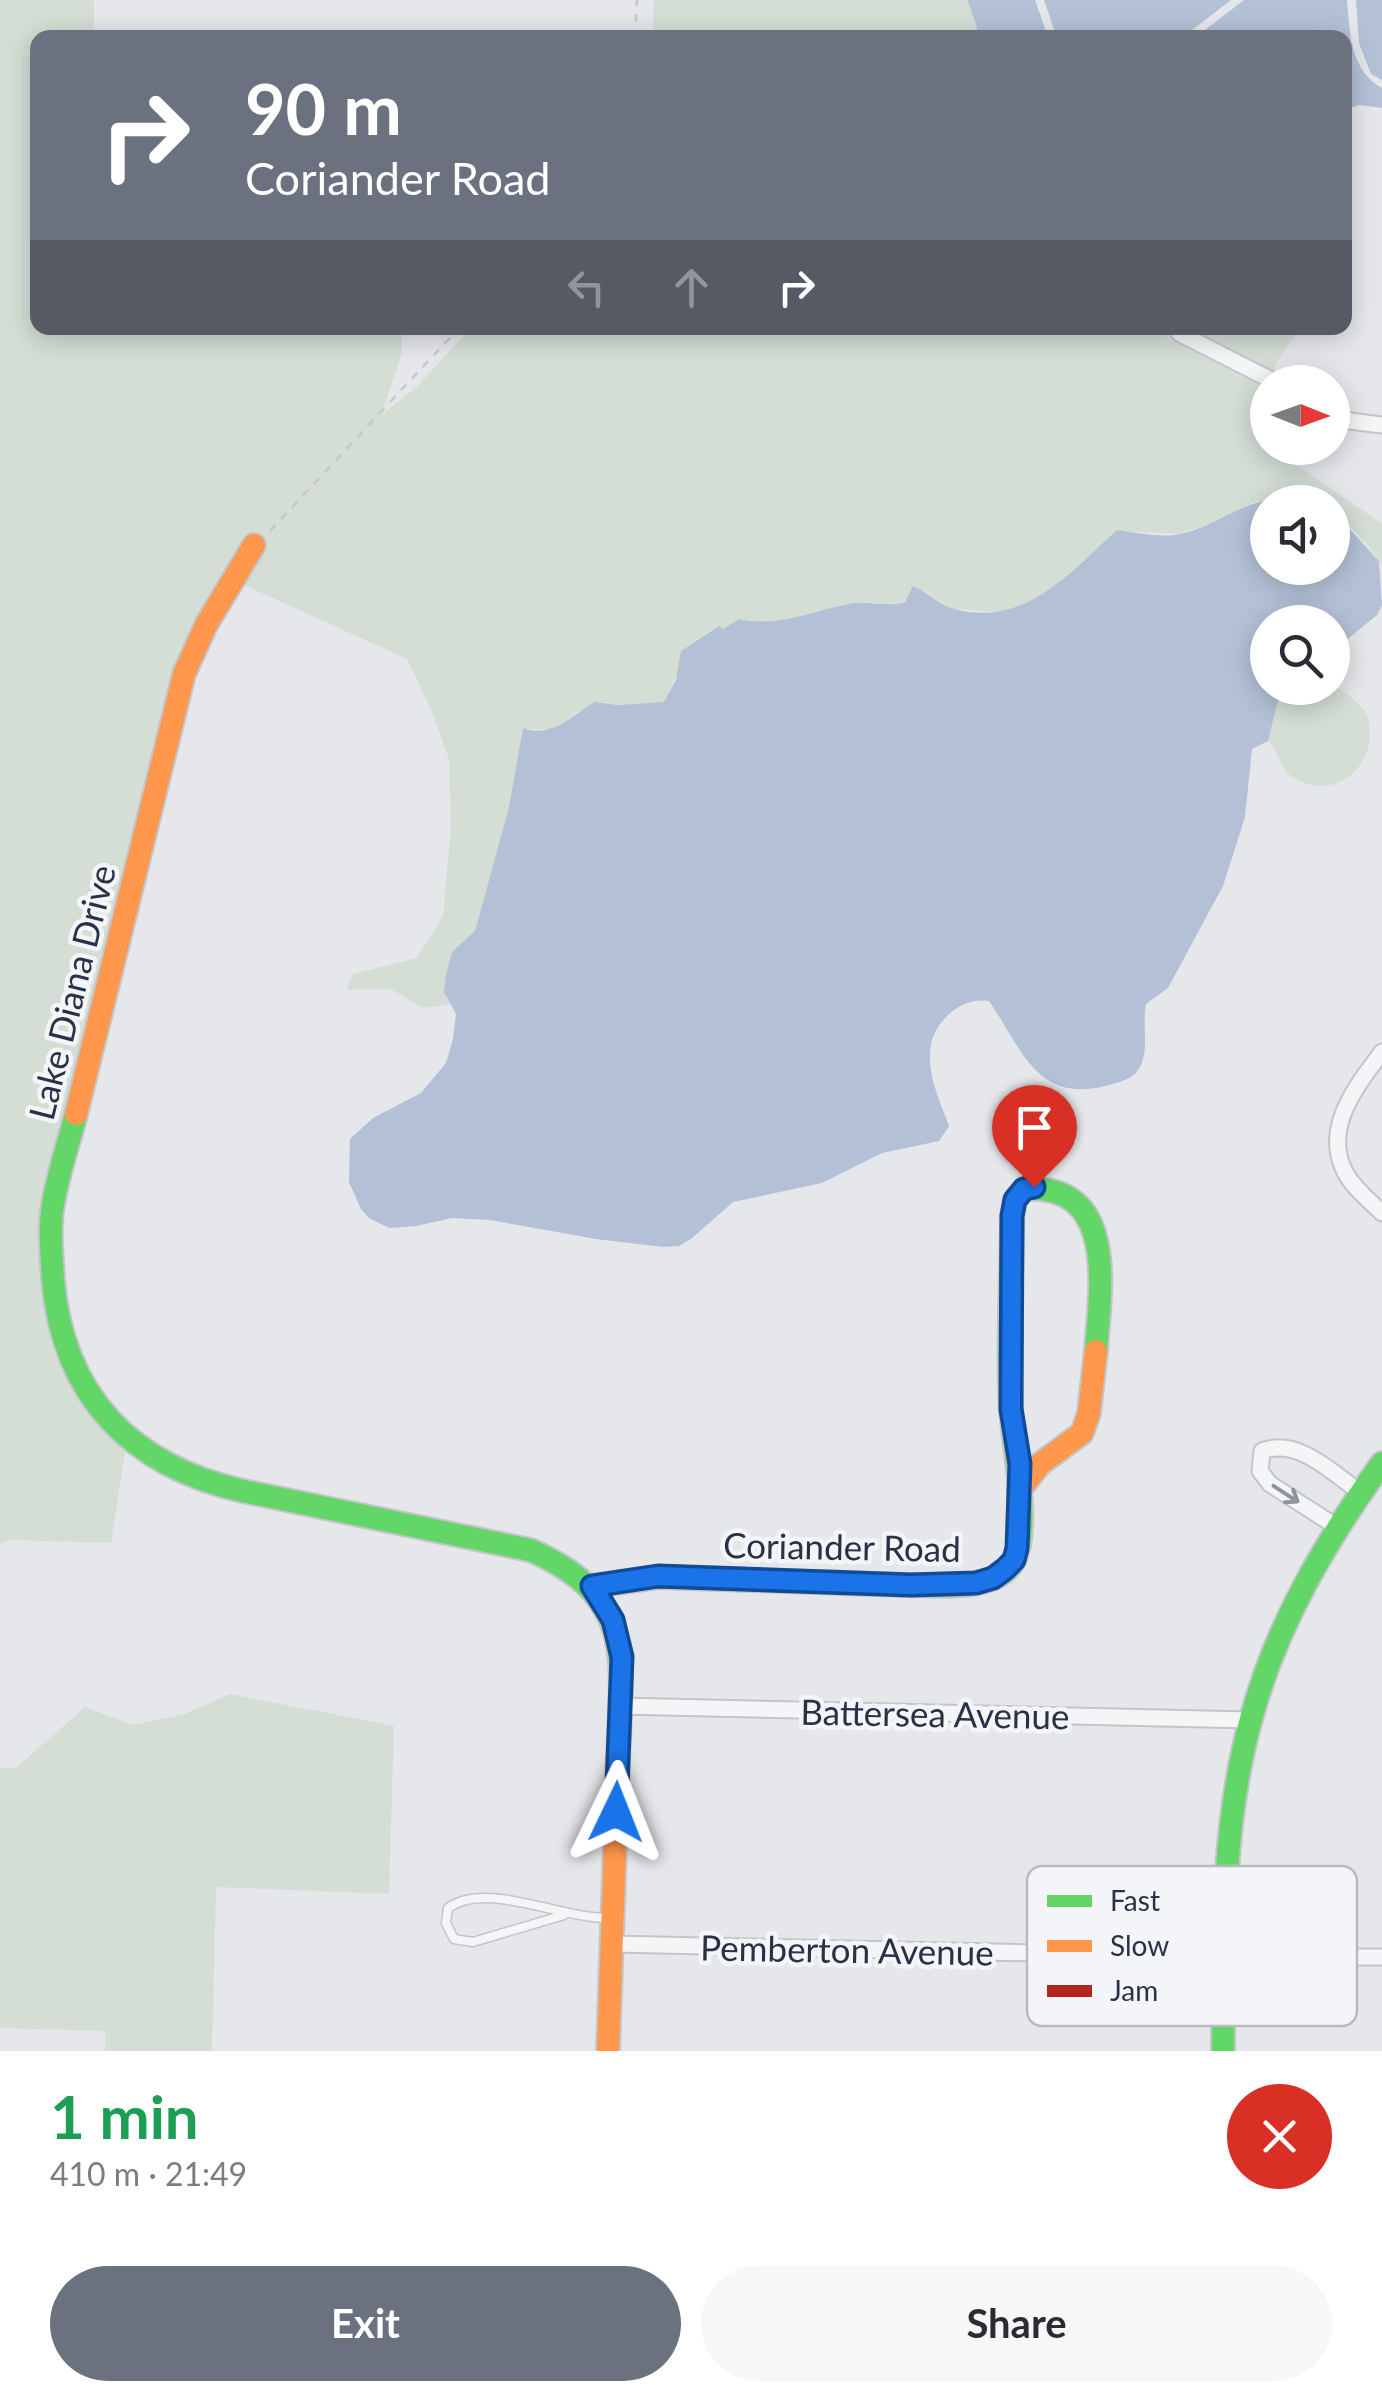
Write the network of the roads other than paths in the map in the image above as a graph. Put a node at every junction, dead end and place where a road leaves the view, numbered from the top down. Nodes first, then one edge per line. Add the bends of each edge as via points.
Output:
1 (1183, 335) edge
2 (1250, 370) edge
3 (1350, 422) edge
4 (1382, 424) edge
5 (254, 545) road end
6 (1382, 1052) edge
7 (1382, 1213) edge
8 (1382, 1462) edge
9 (1019, 1491) junction
10 (1360, 1492) junction
11 (1337, 1527) junction
12 (592, 1586) junction
13 (619, 1706) junction
14 (1250, 1720) junction
15 (1229, 1866) edge
16 (564, 1915) junction
17 (613, 1918) junction
18 (612, 1944) junction
19 (1027, 1953) edge
20 (1223, 2026) edge
21 (608, 2051) edge
22 (1223, 2051) edge

1 - 2 street
3 - 4 street
5 - 12 street, Lake Diana Drive via 184,674 52,1211 60,1342 74,1374 129,1441 203,1481 530,1550 566,1564
6 - 7 street via 1342,1111 1338,1144 1344,1171
8 - 10 street
9 - 9 street, Coriander Road via 1011,1409 1012,1216 1015,1200 1034,1187 1074,1202 1097,1231 1100,1250 1092,1405 1083,1432 1047,1458
9 - 12 street, Coriander Road via 1014,1560 976,1583 658,1576
10 - 11 street
10 -> 11 street via 1297,1450 1276,1446 1262,1452 1260,1470 1270,1484
11 - 14 street via 1291,1611
12 - 13 street via 613,1620 622,1657
13 - 14 street, Battersea Avenue
13 - 17 street
14 - 15 street
16 - 16 lane via 514,1901 460,1899 448,1908 446,1924 454,1939 474,1942
16 - 17 lane
17 - 18 street
18 - 19 street, Pemberton Avenue
18 - 21 street
20 - 22 street

